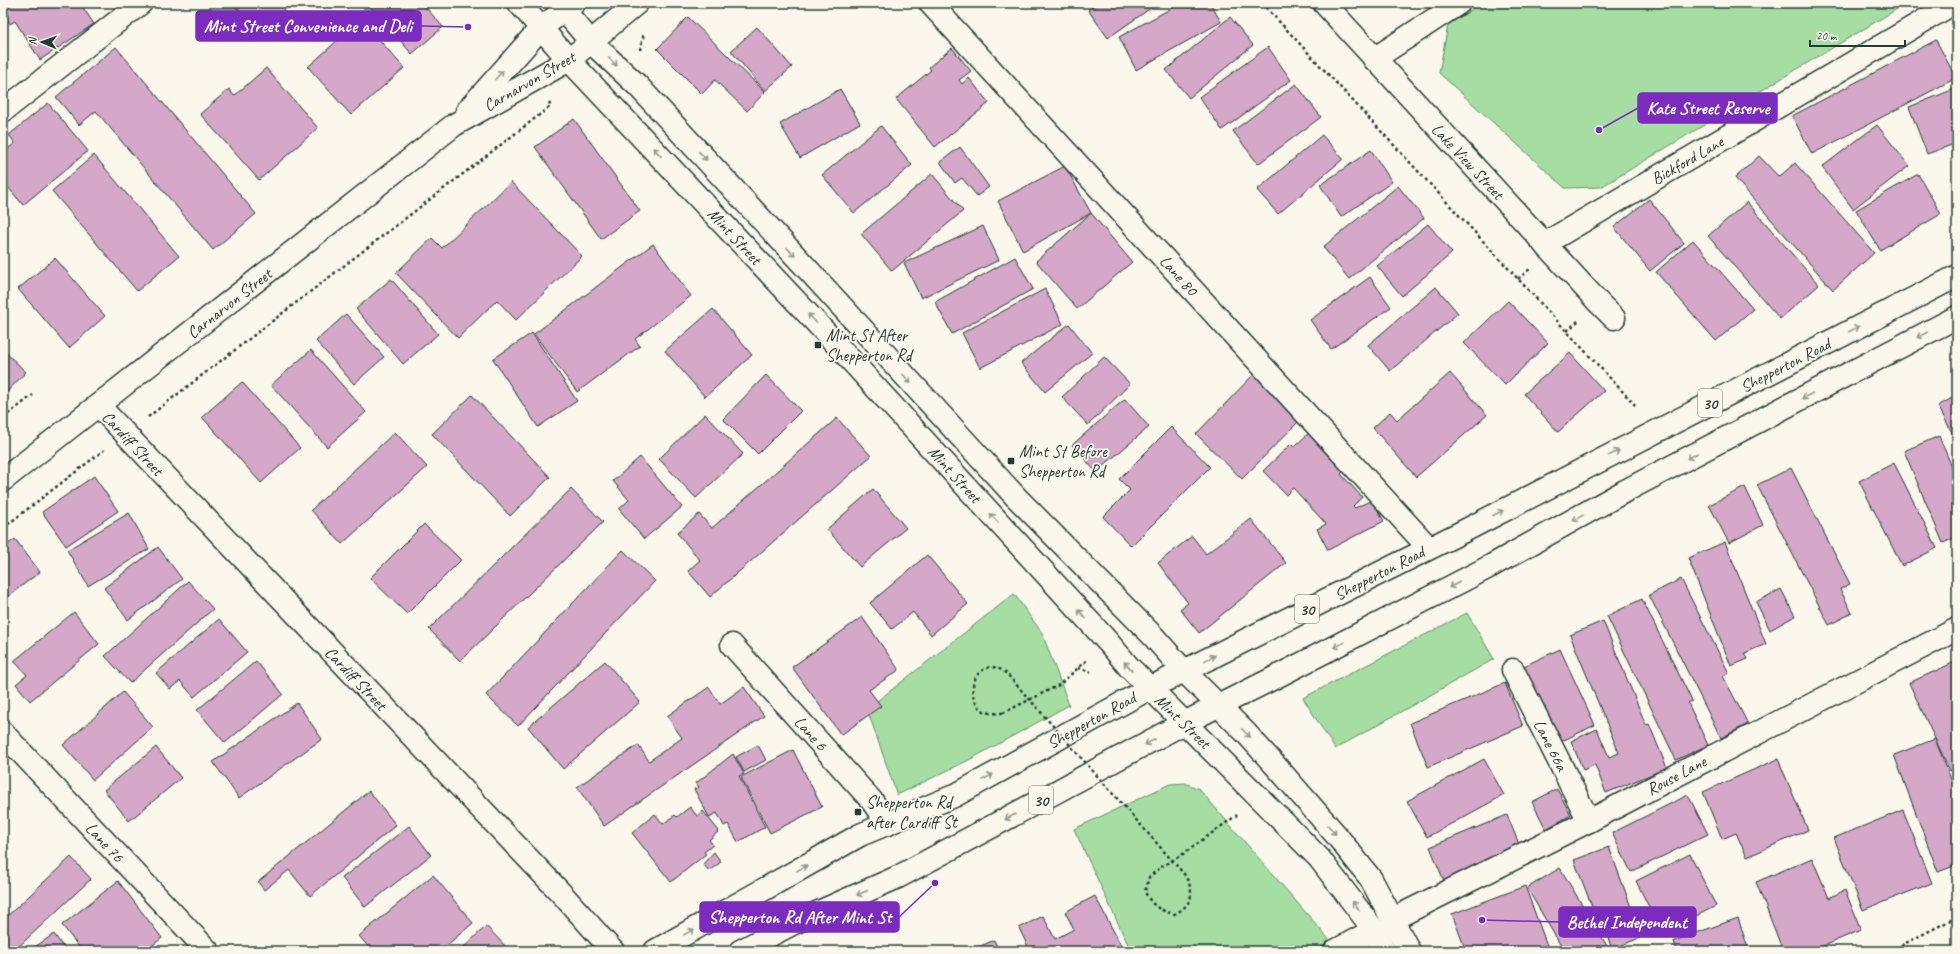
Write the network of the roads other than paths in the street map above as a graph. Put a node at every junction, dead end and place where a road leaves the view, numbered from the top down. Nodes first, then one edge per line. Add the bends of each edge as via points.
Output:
1 (141, 3) edge
2 (519, 3) edge
3 (637, 3) edge
4 (930, 3) edge
5 (1324, 3) edge
6 (1459, 3) edge
7 (1954, 3) edge
8 (565, 5) edge
9 (541, 28) junction
10 (591, 42) junction
11 (1374, 59) junction
12 (570, 60) junction
13 (3, 111) edge
14 (454, 125) junction
15 (1544, 244) junction
16 (1957, 276) edge
17 (1957, 317) edge
18 (1614, 318) dead end
19 (99, 406) junction
20 (3, 480) edge
21 (1428, 548) junction
22 (1957, 629) edge
23 (732, 645) dead end
24 (1513, 670) dead end
25 (1184, 671) junction
26 (1150, 688) junction
27 (1217, 706) junction
28 (1184, 722) junction
29 (3, 733) edge
30 (1589, 821) junction
31 (888, 824) junction
32 (1393, 919) junction
33 (1374, 930) junction
34 (208, 951) edge
35 (613, 951) edge
36 (655, 951) edge
37 (740, 951) edge
38 (1335, 951) edge
39 (1384, 951) edge
40 (1409, 951) edge

1 - 13 main road
2 - 9 main road, Mint Street
3 - 10 main road, Carnarvon Street
4 - 21 main road, Lane 80
5 - 11 main road, Lake View Street
6 - 11 main road
7 - 15 main road, Bickford Lane
8 - 9 main road, Carnarvon Street
8 - 10 main road, Mint Street
9 - 12 main road, Mint Street
14 -> 9 main road, Carnarvon Street
10 - 12 main road, Carnarvon Street
10 -> 25 main road, Mint Street via 636,85 1016,497 1153,636
11 - 15 main road, Lake View Street
12 - 14 main road, Carnarvon Street
26 -> 12 main road, Mint Street via 826,333
14 - 19 main road, Carnarvon Street
15 - 18 main road, Lake View Street
21 -> 16 main road, Shepperton Road / 30
17 -> 27 main road, 30 via 1625,491 1489,567
19 - 20 main road, Carnarvon Street
19 - 35 main road, Cardiff Street via 556,887
25 -> 21 main road, Shepperton Road / 30
22 - 30 main road, Rouse Lane
23 - 31 main road, Lane 6 via 872,801
24 - 30 main road, Lane 66a
25 - 26 main road, Shepperton Road / 30
25 - 27 main road, Mint Street
26 - 28 main road, Mint Street
31 -> 26 main road, Shepperton Road / 30 via 954,796
27 - 28 main road, 30
27 -> 32 main road, Mint Street via 1246,733 1337,836 1371,879
33 -> 28 main road, Mint Street via 1319,858
28 -> 37 main road, 30 via 898,877 794,923
29 - 34 main road, Lane 76
30 - 32 main road, Rouse Lane
36 -> 31 main road, Shepperton Road / 30 via 860,836
32 - 40 main road, Mint Street
33 - 38 main road
33 - 39 main road, Mint Street

